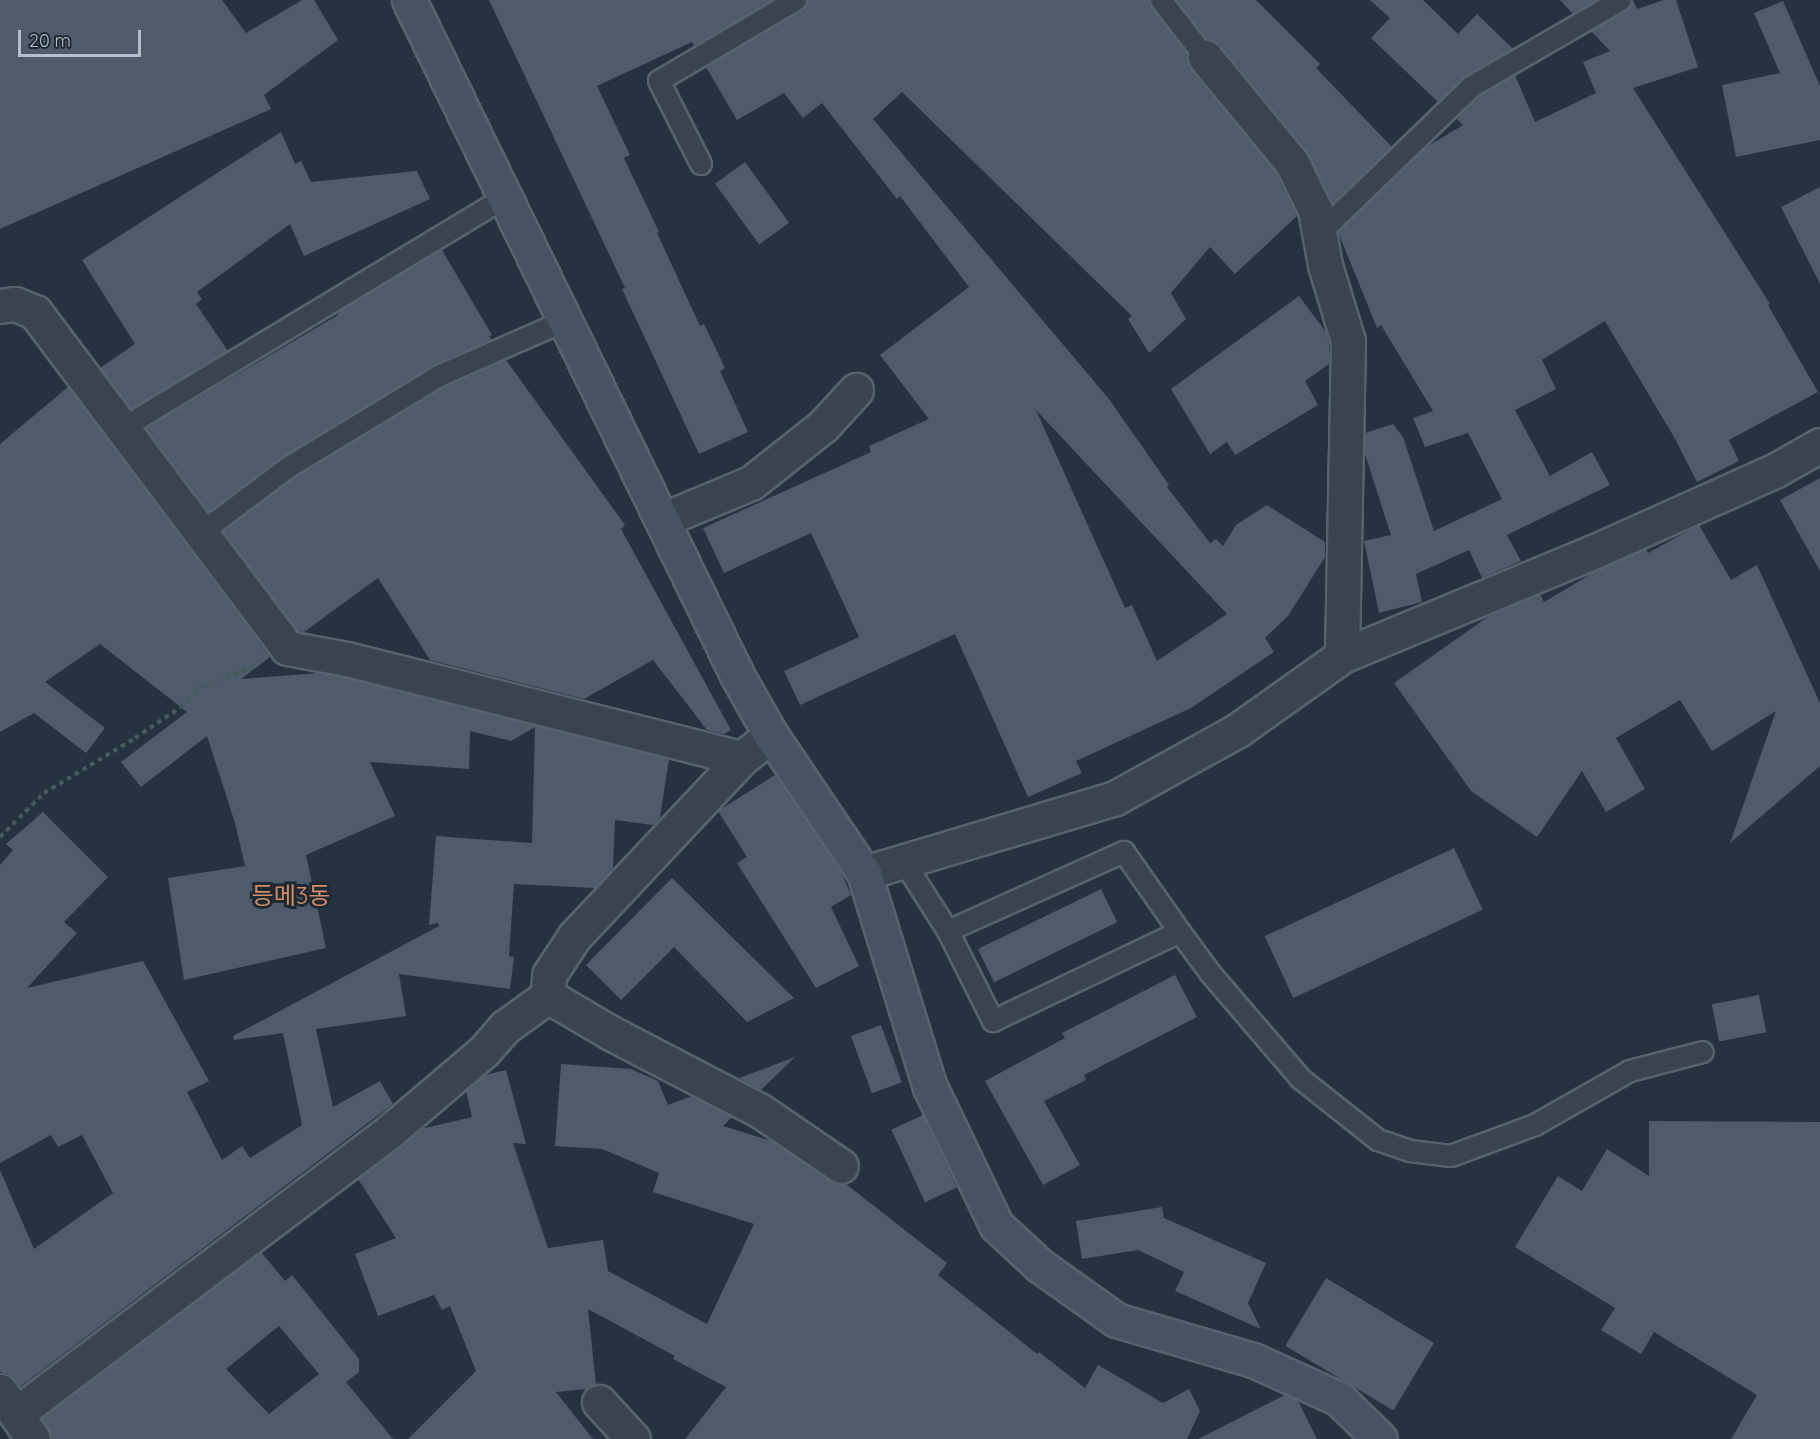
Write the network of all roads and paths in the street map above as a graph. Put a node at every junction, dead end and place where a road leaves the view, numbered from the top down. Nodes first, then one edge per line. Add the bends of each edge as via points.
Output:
1 (410, 0) edge
2 (796, 0) edge
3 (1161, 0) edge
4 (1621, 0) edge
5 (1205, 57) joint
6 (701, 164) dead end
7 (505, 198) junction
8 (1319, 234) junction
9 (0, 306) edge
10 (565, 321) junction
11 (856, 390) dead end
12 (123, 428) junction
13 (1820, 445) edge
14 (662, 520) junction
15 (201, 533) junction
16 (287, 648) junction
17 (1342, 656) junction
18 (771, 735) junction
19 (742, 758) junction
20 (0, 837) edge
21 (904, 862) junction
22 (864, 873) junction
23 (948, 931) junction
24 (1180, 932) junction
25 (548, 996) junction
26 (1703, 1052) dead end
27 (841, 1166) dead end
28 (599, 1402) dead end
29 (16, 1415) edge
30 (633, 1439) edge
31 (1380, 1439) edge

1 - 7 street
2 - 6 lane via 659,81
3 - 5 lane
4 - 8 lane via 1471,87
5 - 8 street via 1292,163 1315,210
7 - 10 street
7 - 12 lane
8 - 17 street via 1348,342
9 - 12 street via 15,304 35,312
10 - 14 street
10 - 15 lane via 439,376 289,467
11 - 14 street via 823,426 751,483
12 - 15 street
13 - 17 street via 1776,470 1593,552
14 - 18 street via 737,675
15 - 16 street
16 - 19 street via 369,664
16 - 20 path via 265,663 200,687 181,707 44,793
17 - 21 street via 1238,730 1114,798
18 - 19 street
18 - 22 street
19 - 25 street via 574,937 549,975
21 - 22 street
21 - 23 lane
22 - 31 street via 930,1087 996,1225 1039,1265 1116,1320 1253,1359 1339,1399
23 - 24 lane via 1124,852
23 - 24 lane via 993,1021
24 - 26 lane via 1301,1079 1378,1140 1410,1151 1451,1156 1535,1125 1630,1071
25 - 27 street via 759,1110
25 - 29 street via 506,1027 484,1051 390,1131
28 - 30 street

